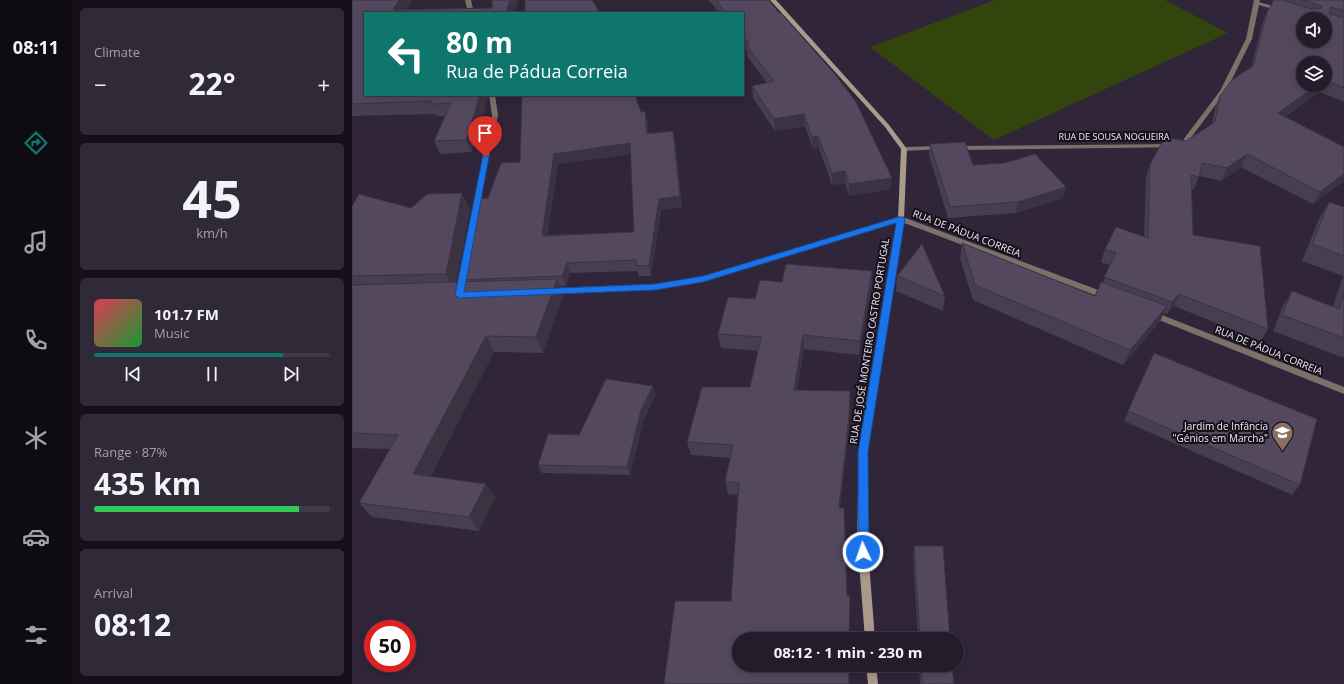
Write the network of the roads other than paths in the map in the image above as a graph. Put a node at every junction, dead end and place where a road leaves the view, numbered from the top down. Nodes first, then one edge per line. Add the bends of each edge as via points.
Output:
1 (468, 0) edge
2 (773, 0) edge
3 (1256, 1) edge
4 (1284, 11) edge
5 (471, 12) edge
6 (492, 96) edge
7 (904, 149) junction
8 (474, 214) edge
9 (901, 219) junction
10 (546, 292) edge
11 (1115, 300) edge
12 (1145, 311) edge
13 (1344, 391) edge
14 (869, 632) edge
15 (872, 672) edge
16 (873, 684) edge

1 - 5 street
2 - 7 main road via 887,126
3 - 4 street
3 - 7 street, RUA DE SOUSA NOGUEIRA via 1249,39 1224,91 1182,146
6 - 8 street via 495,115
7 - 9 main road, RUA DE JOSÉ MONTEIRO CASTRO PORTUGAL
9 - 10 street, RUA DE PÁDUA CORREIA via 703,279 655,287
9 - 11 street, RUA DE PÁDUA CORREIA
9 - 14 main road, RUA DE JOSÉ MONTEIRO CASTRO PORTUGAL via 863,452 862,537
12 - 13 street, RUA DE PÁDUA CORREIA
15 - 16 main road

